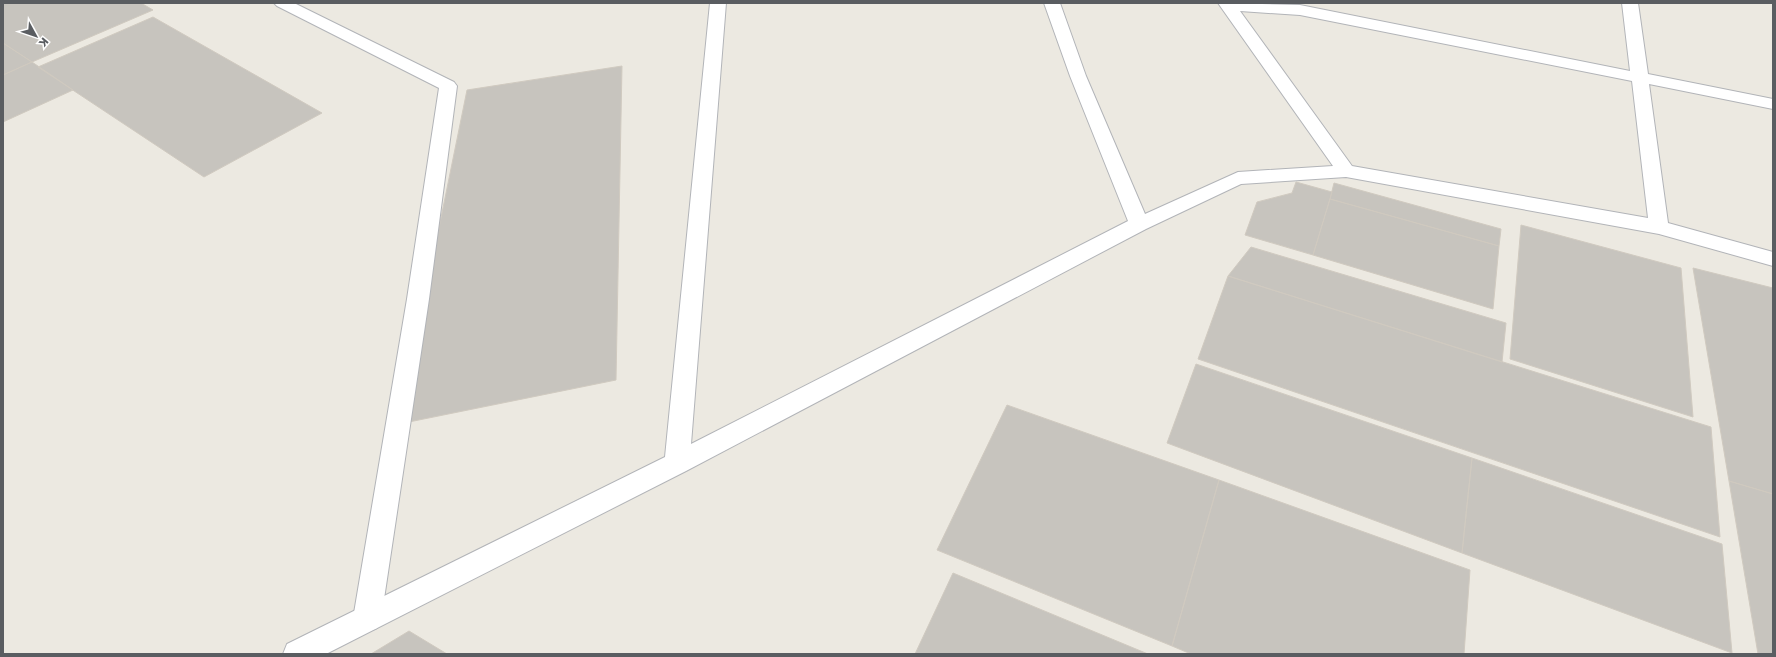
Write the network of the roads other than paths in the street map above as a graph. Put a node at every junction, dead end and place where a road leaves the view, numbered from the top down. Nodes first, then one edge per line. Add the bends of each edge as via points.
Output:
1 (282, 3) edge
2 (718, 3) edge
3 (1052, 3) edge
4 (1630, 3) edge
5 (1227, 5) edge
6 (1639, 78) junction
7 (1773, 104) edge
8 (1346, 171) junction
9 (1139, 224) junction
10 (1659, 227) junction
11 (1773, 259) edge
12 (677, 464) junction
13 (367, 619) junction
14 (297, 654) edge

1 - 13 street via 448,86 418,299
2 - 12 street
3 - 9 street via 1078,76
4 - 6 street
5 - 6 street via 1300,10
5 - 8 street
6 - 7 street
6 - 10 street
8 - 9 street via 1238,178
8 - 10 street
9 - 12 street
10 - 11 street
12 - 13 street
13 - 14 street

